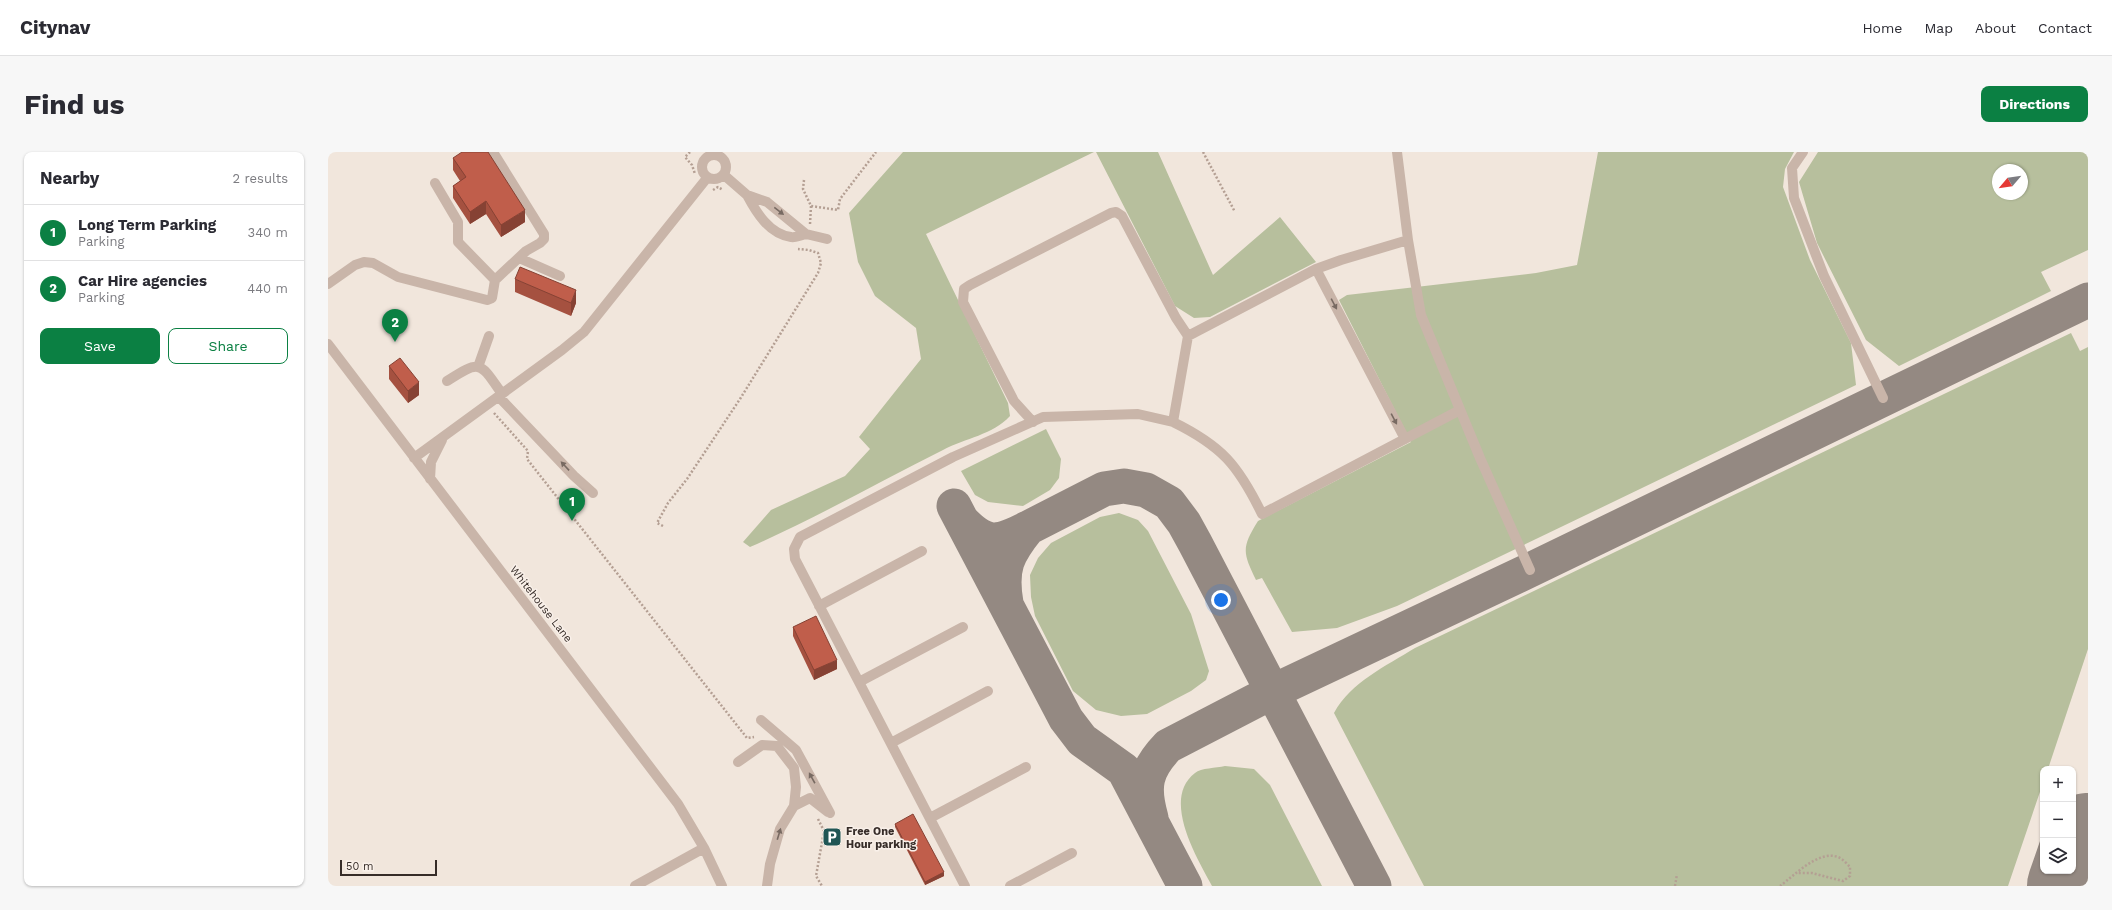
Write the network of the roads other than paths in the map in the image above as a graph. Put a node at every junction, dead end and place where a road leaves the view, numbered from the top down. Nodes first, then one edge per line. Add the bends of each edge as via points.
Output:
1 (493, 152) edge
2 (1397, 152) edge
3 (1803, 152) edge
4 (726, 155) edge
5 (724, 175) junction
6 (707, 178) junction
7 (435, 183) dead end
8 (747, 195) junction
9 (806, 234) junction
10 (827, 239) dead end
11 (1408, 240) junction
12 (519, 258) junction
13 (1316, 269) junction
14 (560, 276) dead end
15 (494, 280) junction
16 (328, 284) edge
17 (489, 336) dead end
18 (1188, 336) junction
19 (328, 344) edge
20 (478, 367) junction
21 (447, 381) dead end
22 (502, 394) junction
23 (1883, 398) dead end
24 (1460, 410) junction
25 (1033, 422) junction
26 (1173, 422) junction
27 (444, 436) junction
28 (1405, 439) junction
29 (414, 458) junction
30 (430, 479) junction
31 (593, 493) dead end
32 (922, 551) dead end
33 (1530, 570) dead end
34 (819, 606) junction
35 (963, 627) dead end
36 (859, 682) junction
37 (988, 692) dead end
38 (761, 720) dead end
39 (891, 743) junction
40 (738, 762) dead end
41 (1026, 766) dead end
42 (794, 806) junction
43 (930, 818) junction
44 (704, 848) junction
45 (1072, 853) dead end
46 (635, 886) edge
47 (722, 886) edge
48 (767, 886) edge
49 (965, 886) edge
50 (1010, 886) edge

1 - 12 street via 544,234 544,239 540,243
2 - 11 street
3 - 23 street via 1792,168 1794,198 1824,276
4 - 5 street
4 - 6 street via 712,155 704,160 702,170
5 - 6 street via 716,180
5 - 8 street
6 - 22 street via 584,332
7 - 15 street via 458,222 458,242
8 -> 9 street via 766,202
8 - 9 street via 755,211 772,229 791,237
9 - 10 street
11 - 13 street
11 - 24 street via 1421,315
12 - 14 street
12 - 15 street
13 - 18 street
13 -> 28 street
15 - 16 street via 492,298 487,300 398,276 373,263 364,262 355,265
17 - 20 street
18 - 25 street via 1122,216 1116,212 970,285 964,289 963,302 1014,401
18 - 26 street
19 - 29 street, Whitehouse Lane
20 - 21 street via 468,367
20 - 22 street via 488,373
22 - 27 street
31 -> 22 street via 519,416 510,410
24 - 28 street
24 - 33 street
25 - 26 street via 1043,417 1138,414
25 - 34 street via 954,457 800,538 794,549 795,559
26 - 28 street via 1201,436 1220,450 1242,478 1262,514
27 - 29 street
27 - 30 street via 431,462
29 - 30 street, Whitehouse Lane
30 - 44 street, Whitehouse Lane via 678,804
32 - 34 street
34 - 36 street
35 - 36 street
36 - 39 street
37 - 39 street
42 -> 38 street via 810,798 830,813 796,750
39 - 43 street
40 - 42 street via 762,745 777,746 794,768
41 - 43 street
48 -> 42 street via 780,829
43 - 49 street
44 - 46 street
44 - 47 street, Whitehouse Lane
45 - 50 street

